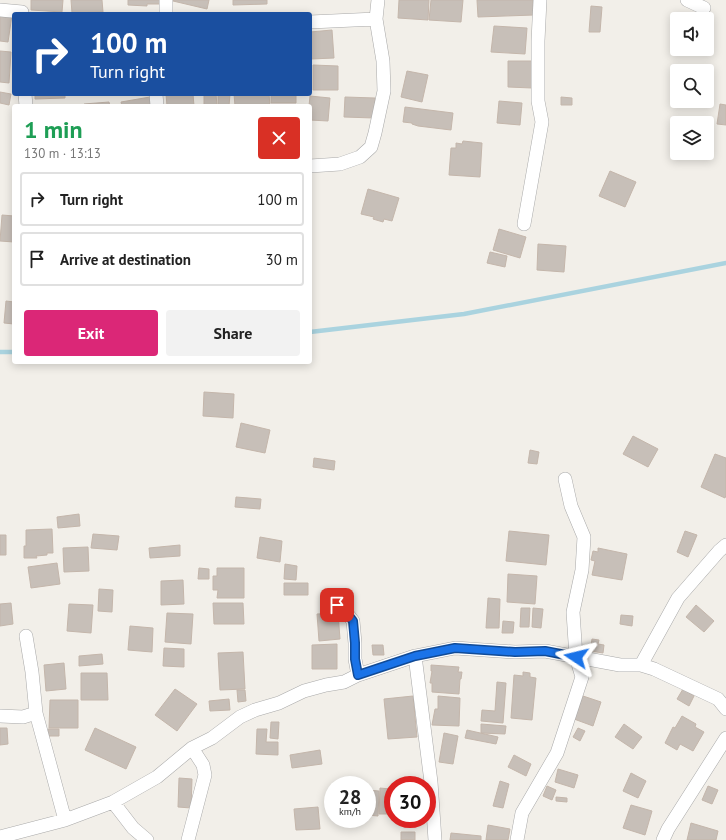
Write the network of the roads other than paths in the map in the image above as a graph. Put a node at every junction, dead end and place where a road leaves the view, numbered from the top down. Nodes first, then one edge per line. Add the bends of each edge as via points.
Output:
1 (166, 0) edge
2 (378, 0) edge
3 (540, 0) edge
4 (687, 0) edge
5 (23, 8) edge
6 (704, 8) dead end
7 (0, 10) edge
8 (166, 12) edge
9 (376, 19) junction
10 (312, 22) edge
11 (312, 166) edge
12 (524, 224) dead end
13 (566, 479) dead end
14 (726, 545) edge
15 (337, 605) dead end
16 (26, 636) dead end
17 (415, 656) junction
18 (576, 657) junction
19 (641, 665) junction
20 (358, 675) junction
21 (726, 709) edge
22 (36, 713) junction
23 (0, 716) edge
24 (726, 738) edge
25 (192, 748) junction
26 (113, 802) junction
27 (65, 820) junction
28 (0, 838) edge
29 (147, 840) edge
30 (188, 840) edge
31 (435, 840) edge
32 (517, 840) edge
33 (663, 840) edge

1 - 8 street
2 - 9 street
3 - 12 street via 538,101 542,122
4 - 6 street
5 - 7 street
9 - 10 street
9 - 11 street via 383,61 384,91 371,147 360,157 340,164
13 - 18 street via 571,506 584,537 582,570 573,612
14 - 19 street via 678,598
15 - 20 street via 341,606 353,621
16 - 22 street
17 - 18 street via 455,648 545,651
17 - 20 street
17 - 31 street via 431,782
18 - 19 street via 620,665
18 - 32 street via 582,677 578,692 557,754 522,813
19 - 21 street via 718,699
20 - 25 street via 344,682 304,691 279,703 255,710
22 - 23 street via 23,717
22 - 27 street
24 - 33 street
25 - 26 street via 157,776
25 - 30 street via 203,765 205,775
26 - 27 street
26 - 29 street via 133,828
27 - 28 street

